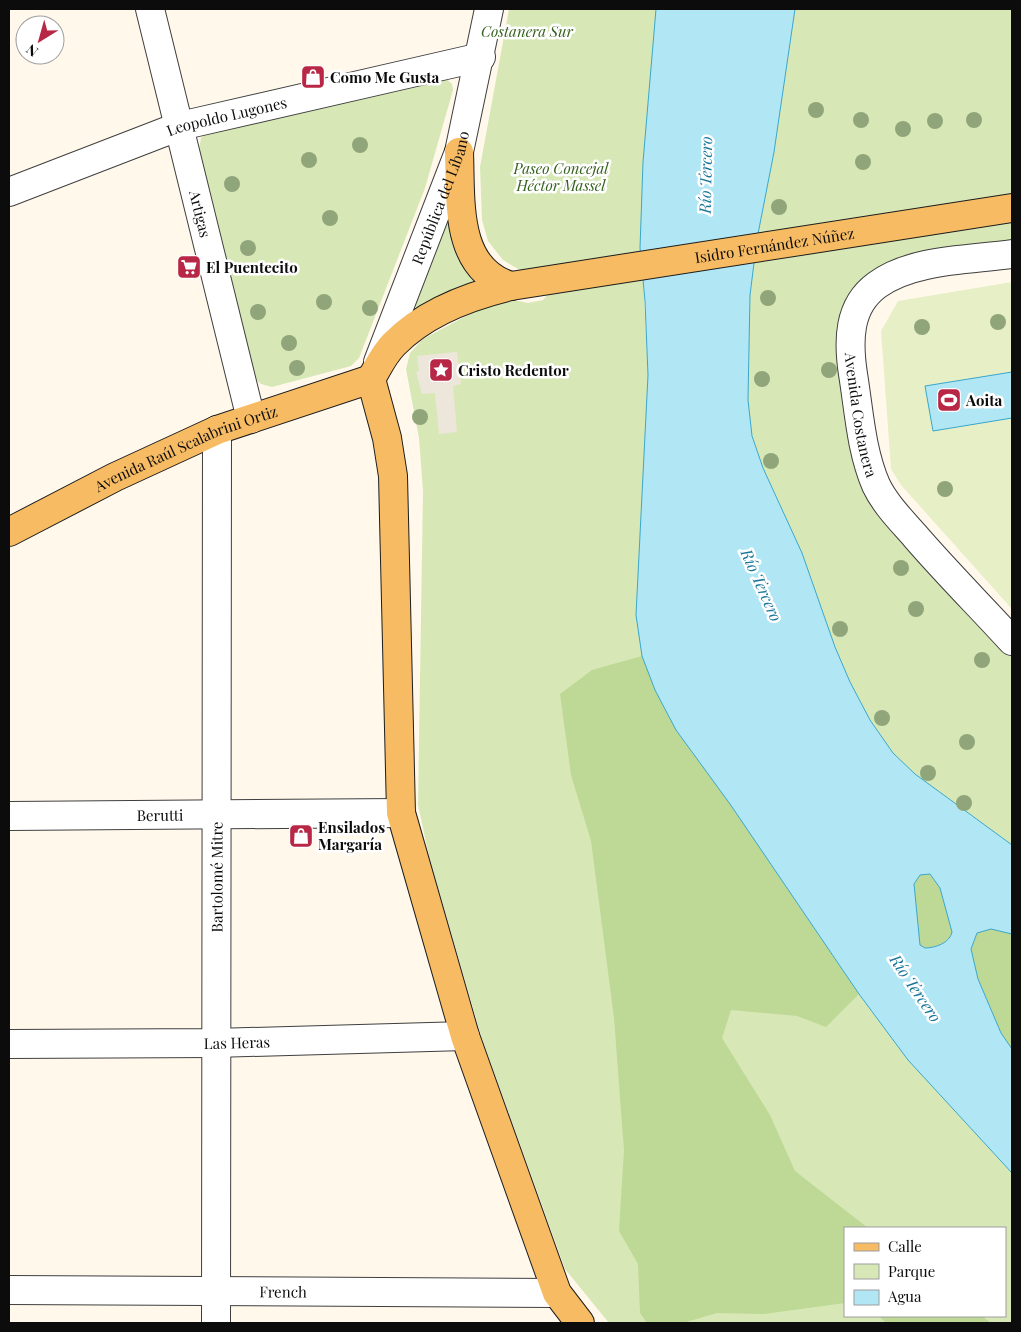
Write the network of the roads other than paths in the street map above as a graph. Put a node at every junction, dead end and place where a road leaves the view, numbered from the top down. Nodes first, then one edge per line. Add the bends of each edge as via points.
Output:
1 (150, 9) edge
2 (489, 9) edge
3 (481, 57) junction
4 (180, 126) junction
5 (459, 152) junction
6 (9, 192) edge
7 (1012, 208) edge
8 (1012, 254) edge
9 (511, 286) junction
10 (371, 380) junction
11 (251, 418) junction
12 (216, 430) junction
13 (9, 532) edge
14 (1012, 641) edge
15 (401, 813) junction
16 (214, 815) junction
17 (9, 816) edge
18 (465, 1036) junction
19 (215, 1043) junction
20 (9, 1044) edge
21 (9, 1290) edge
22 (216, 1291) junction
23 (557, 1293) junction
24 (216, 1323) edge
25 (580, 1323) edge

1 - 4 street, Artigas
2 - 3 street, República del Líbano
3 - 4 street, Leopoldo Lugones
3 - 5 street, República del Líbano
4 - 6 street, Leopoldo Lugones
4 - 11 street, Artigas
5 - 9 main road via 462,212 470,251 484,272
5 - 10 street, República del Líbano
7 - 9 main road, Isidro Fernández Núñez
8 - 14 street, Avenida Costanera via 920,266 888,278 865,296 856,309 850,344 863,442 877,486 889,507
9 - 10 main road via 452,305 423,321 393,345
10 - 11 main road, Avenida Raúl Scalabrini Ortiz
10 - 15 main road via 387,438 393,476
11 - 12 main road, Avenida Raúl Scalabrini Ortiz
12 - 13 main road, Avenida Raúl Scalabrini Ortiz via 114,477
12 - 16 street, Bartolomé Mitre
15 - 16 street, Berutti
15 - 18 main road
16 - 17 street, Berutti
16 - 19 street, Bartolomé Mitre
18 - 19 street, Las Heras
18 - 23 main road
19 - 20 street, Las Heras
19 - 22 street, Bartolomé Mitre
21 - 22 street, French
22 - 23 street, French
22 - 24 street, Bartolomé Mitre
23 - 25 main road

